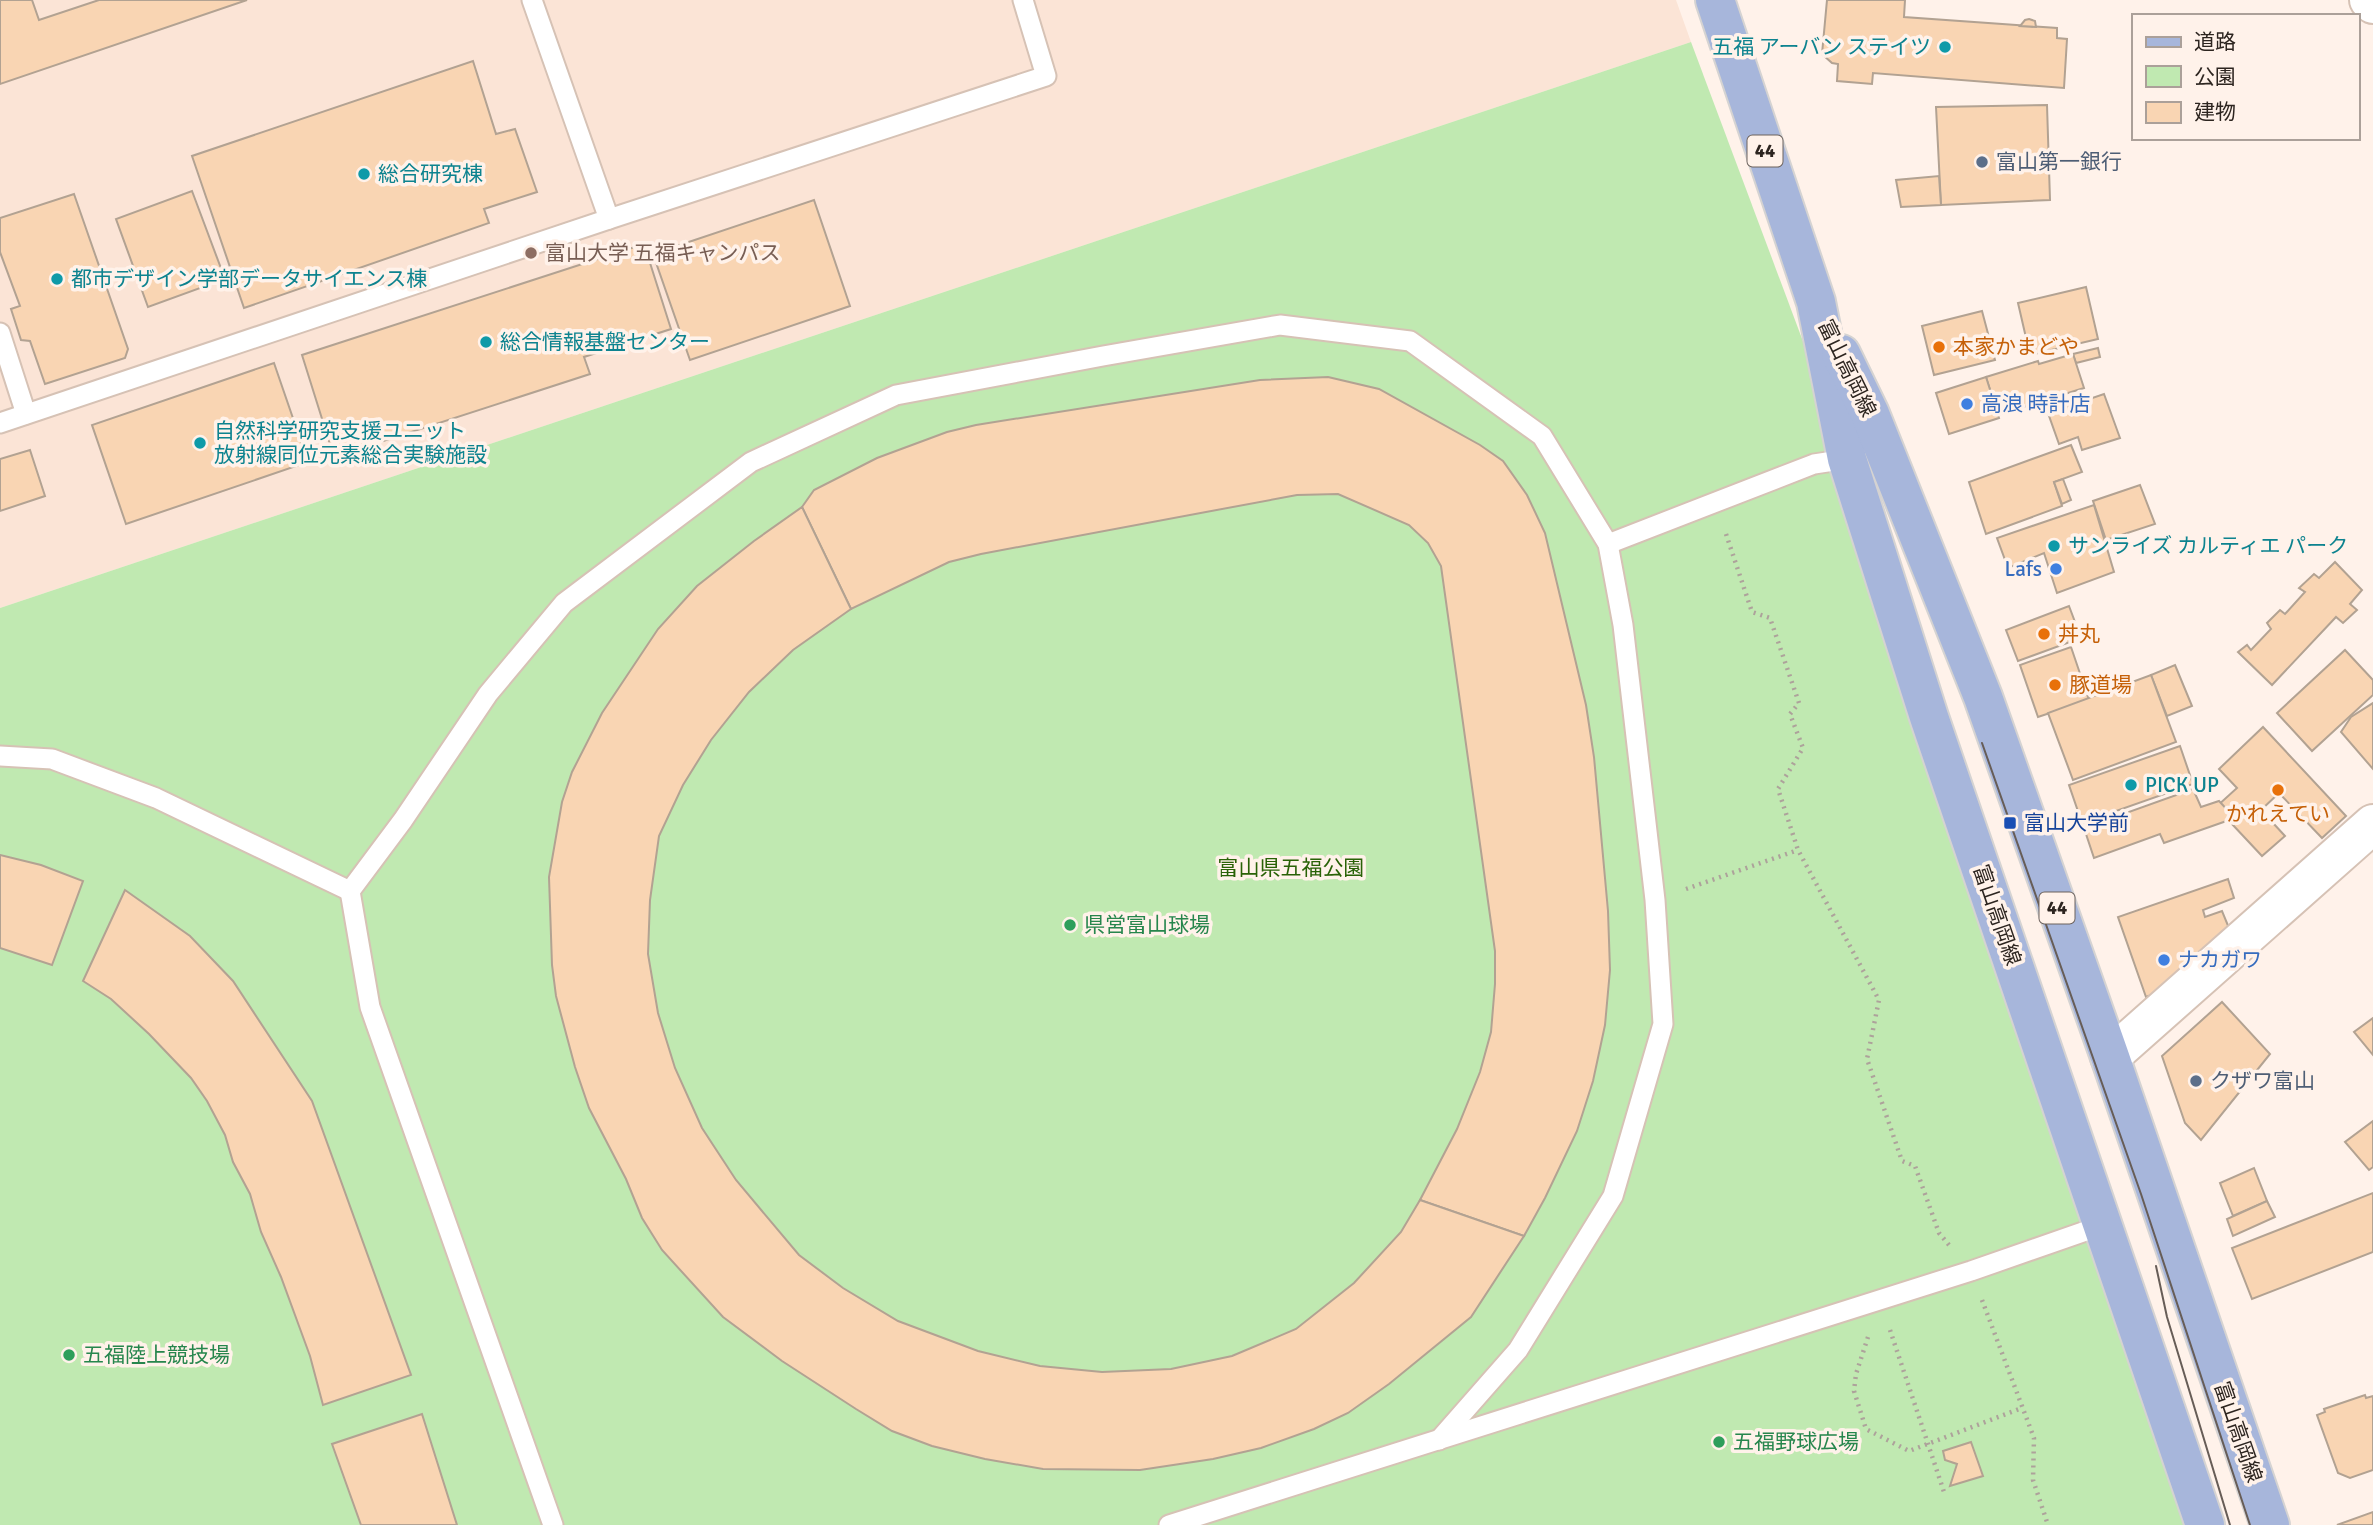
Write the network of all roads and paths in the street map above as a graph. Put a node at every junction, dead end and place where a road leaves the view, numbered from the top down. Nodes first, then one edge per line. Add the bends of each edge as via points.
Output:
1 (531, 0) edge
2 (1023, 0) edge
3 (1715, 0) edge
4 (2369, 0) edge
5 (2373, 5) edge
6 (610, 219) junction
7 (1816, 302) junction
8 (0, 333) edge
9 (26, 415) junction
10 (0, 424) edge
11 (1847, 459) junction
12 (1716, 504) junction
13 (1608, 544) junction
14 (0, 756) edge
15 (2373, 824) edge
16 (1798, 850) junction
17 (350, 891) junction
18 (1655, 900) junction
19 (2110, 1057) junction
20 (2103, 1225) junction
21 (1971, 1271) junction
22 (1880, 1300) junction
23 (2022, 1408) junction
24 (1439, 1440) junction
25 (1928, 1444) junction
26 (1945, 1495) dead end
27 (553, 1525) edge
28 (1170, 1525) edge
29 (2048, 1525) edge
30 (2205, 1525) edge
31 (2270, 1525) edge

1 - 6 lane
2 - 6 lane via 1046,76
3 - 7 main road, 44
4 - 5 street
6 - 9 lane
7 - 11 main road, 富山高岡線 / 44
7 - 19 main road, 富山高岡線 / 44 via 1870,414 1983,697
8 - 9 lane
9 - 10 lane
11 - 12 lane via 1814,464
11 - 20 main road, 富山高岡線 / 44 via 1929,717
12 - 13 lane
12 - 16 path via 1752,612 1770,618 1799,703 1790,714 1803,748 1777,789
13 - 17 lane via 1542,436 1410,341 1280,325 895,394 751,462 564,603 488,694
13 - 18 lane via 1623,625
14 - 17 lane via 52,758 143,793
15 - 19 street
16 - 18 path
16 - 21 path via 1879,1000 1867,1059 1902,1161 1915,1166 1939,1233
17 - 27 lane via 370,1007
18 - 24 lane via 1663,1024 1613,1196 1518,1350
19 - 31 main road, 富山高岡線 / 44
20 - 21 lane
20 - 30 main road, 富山高岡線 / 44
21 - 22 lane
21 - 23 path
22 - 24 lane
22 - 25 path
22 - 25 path via 1854,1391 1866,1429 1909,1451
23 - 25 path
23 - 29 path via 2034,1438 2033,1480
24 - 28 lane
25 - 26 path

